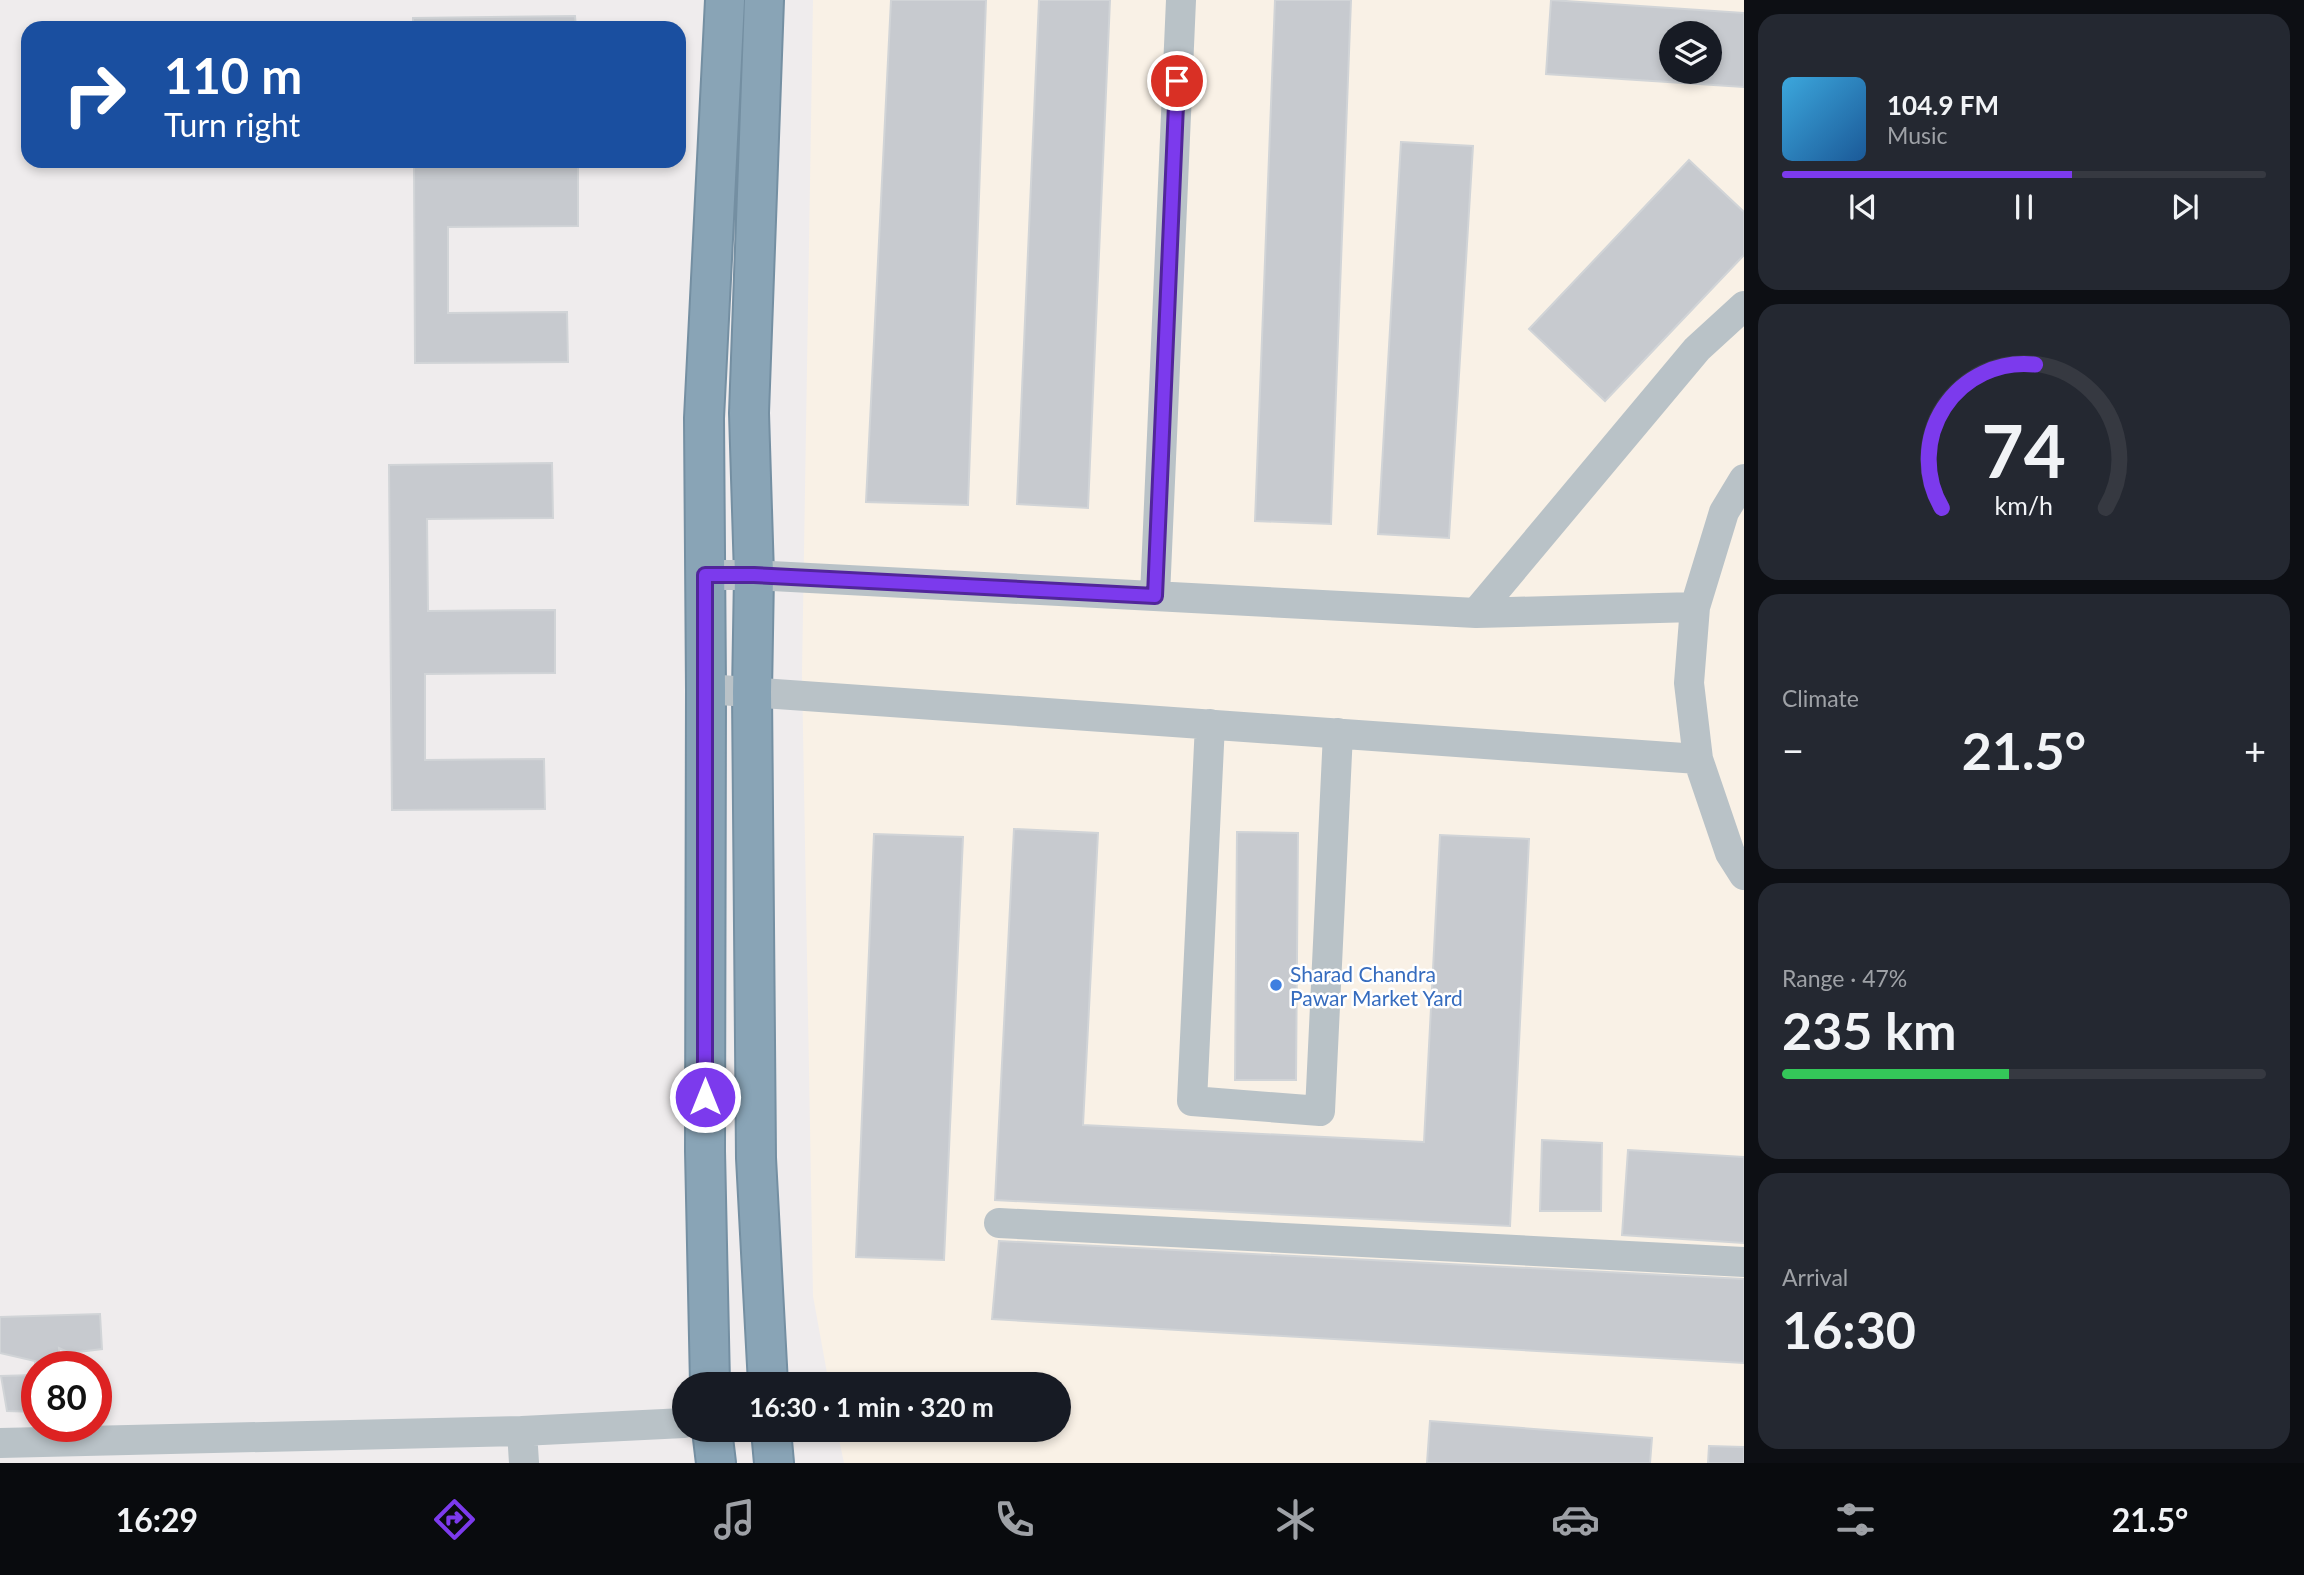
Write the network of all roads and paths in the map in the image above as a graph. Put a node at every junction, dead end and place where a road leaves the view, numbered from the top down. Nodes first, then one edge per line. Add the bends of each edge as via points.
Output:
1 (726, 0) edge
2 (764, 0) edge
3 (1181, 0) edge
4 (1744, 306) edge
5 (1744, 479) edge
6 (705, 575) junction
7 (754, 575) junction
8 (1155, 596) junction
9 (1695, 607) junction
10 (1476, 613) junction
11 (706, 689) junction
12 (752, 692) junction
13 (1210, 724) junction
14 (1338, 733) junction
15 (1698, 758) junction
16 (1744, 875) edge
17 (999, 1223) dead end
18 (1744, 1262) edge
19 (710, 1372) edge
20 (767, 1372) edge
21 (672, 1424) edge
22 (522, 1431) junction
23 (713, 1442) edge
24 (772, 1442) edge
25 (0, 1443) edge
26 (524, 1463) edge
27 (716, 1463) edge
28 (774, 1463) edge

1 - 6 highway via 704,418
2 - 7 highway via 749,414
3 - 8 street
4 - 10 street via 1697,349
5 - 9 street via 1724,512
6 - 7 street
6 - 11 highway
7 - 8 street
7 - 12 highway
8 - 10 street
9 - 10 street
9 - 15 street via 1689,683
11 - 12 street
11 - 19 highway via 705,1151
12 - 13 street
12 - 20 highway via 756,1158
13 - 14 street
13 - 14 street via 1192,1101 1320,1111
14 - 15 street
15 - 16 street via 1730,853
17 - 18 street
21 - 22 street
22 - 25 street
22 - 26 street
23 - 27 highway
24 - 28 highway

